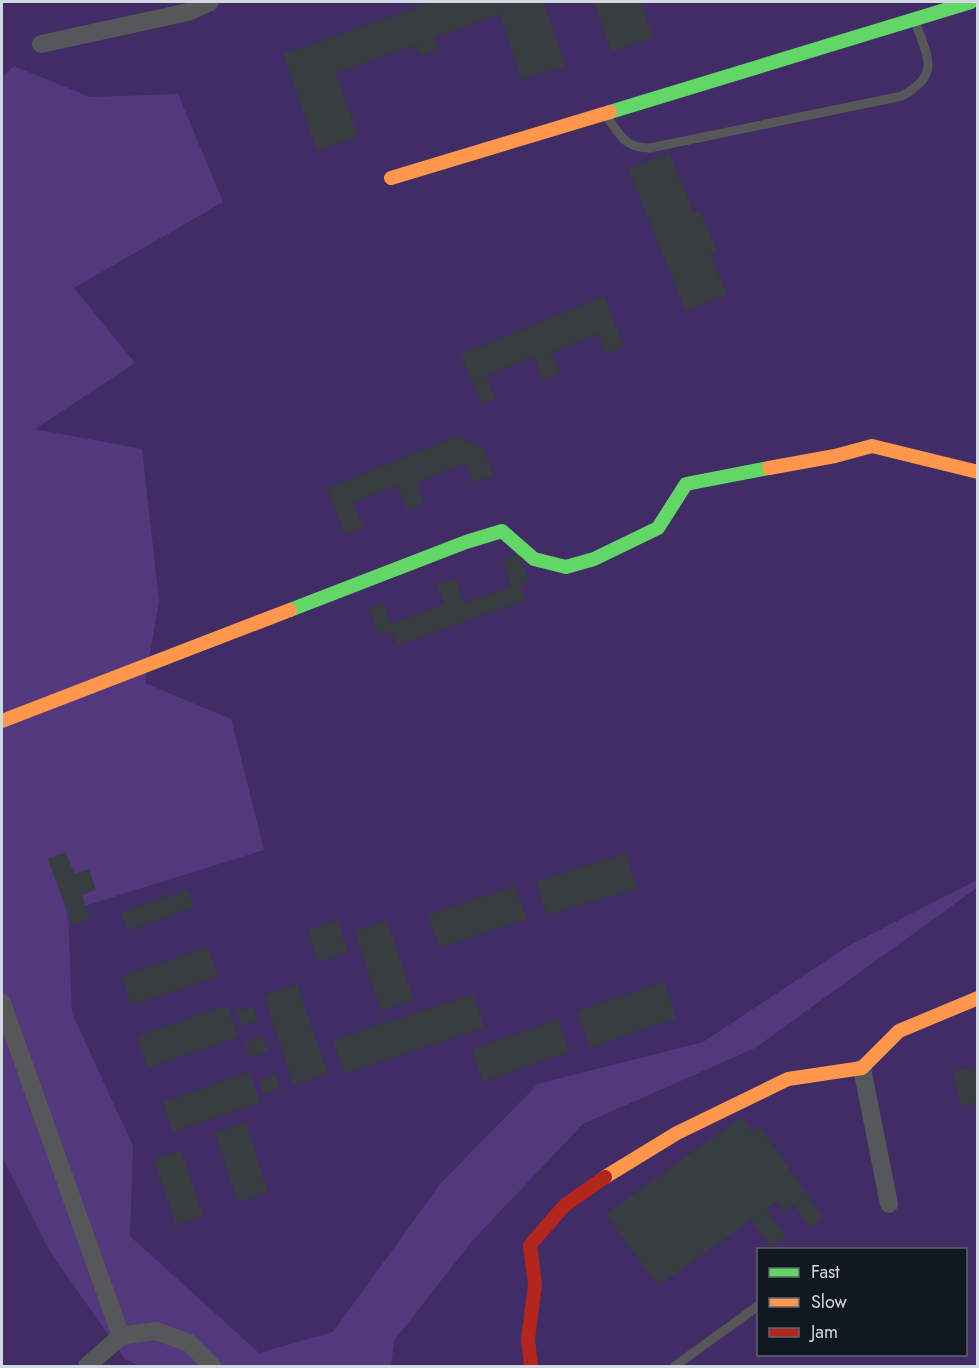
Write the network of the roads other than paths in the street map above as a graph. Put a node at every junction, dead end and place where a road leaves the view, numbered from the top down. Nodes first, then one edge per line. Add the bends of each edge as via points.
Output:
1 (210, 2) edge
2 (971, 2) edge
3 (914, 19) junction
4 (41, 44) dead end
5 (604, 113) junction
6 (391, 178) dead end
7 (978, 472) edge
8 (2, 721) edge
9 (978, 998) edge
10 (2, 1003) edge
11 (862, 1068) junction
12 (889, 1204) dead end
13 (757, 1307) edge
14 (121, 1336) junction
15 (87, 1366) edge
16 (212, 1366) edge
17 (531, 1366) edge
18 (675, 1366) edge

1 - 4 street via 188,12
2 - 3 street
3 - 5 street
3 - 5 lane via 929,62 926,78 902,96 650,148 627,144
5 - 6 street
7 - 8 street via 872,446 686,484 658,528 594,559 566,567 534,559 502,531
9 - 11 street via 899,1031
10 - 14 street
11 - 12 street
11 - 17 street via 788,1079 677,1133 565,1205 530,1245 535,1285 528,1339
13 - 18 lane
14 - 15 street
14 - 16 street via 156,1331 189,1343

